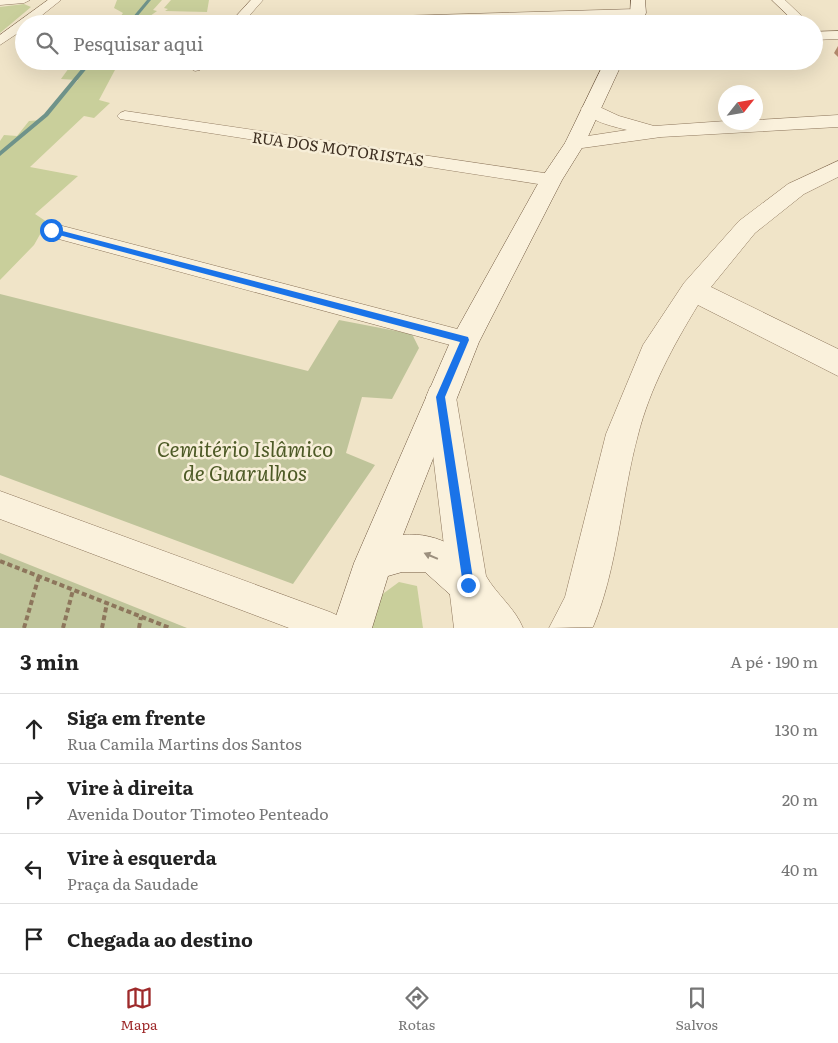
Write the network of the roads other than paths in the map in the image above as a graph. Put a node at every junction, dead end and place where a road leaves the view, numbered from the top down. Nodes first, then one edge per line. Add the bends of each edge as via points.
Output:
1 (24, 0) edge
2 (55, 0) edge
3 (258, 0) edge
4 (778, 0) edge
5 (0, 2) edge
6 (636, 12) edge
7 (35, 15) edge
8 (244, 15) edge
9 (569, 15) edge
10 (794, 15) edge
11 (15, 30) edge
12 (823, 35) edge
13 (838, 35) edge
14 (0, 41) edge
15 (610, 70) edge
16 (591, 109) junction
17 (125, 116) dead end
18 (838, 121) edge
19 (661, 131) junction
20 (575, 143) junction
21 (838, 168) edge
22 (551, 180) junction
23 (51, 230) dead end
24 (693, 290) junction
25 (465, 340) junction
26 (838, 363) edge
27 (441, 397) junction
28 (0, 505) edge
29 (373, 563) junction
30 (468, 585) junction
31 (578, 618) edge
32 (330, 628) edge
33 (352, 628) edge
34 (474, 628) edge
35 (504, 628) edge

1 - 5 street
2 - 7 street
3 - 8 street
4 - 10 street
6 - 9 street
11 - 14 street
12 - 13 street
15 - 16 street
16 - 19 street via 627,124
16 - 20 street
17 - 22 street, RUA DOS MOTORISTAS
18 - 19 street
19 - 20 street
20 - 22 street
21 - 24 street via 796,189 747,227
22 - 25 street
23 - 25 street
24 - 26 street
24 - 31 street via 654,354 622,434
25 - 27 street
27 - 29 street
27 - 30 street
28 - 32 street
30 -> 29 street via 451,565 426,553 394,554
29 - 33 street
30 - 34 street
30 - 35 street via 482,606

